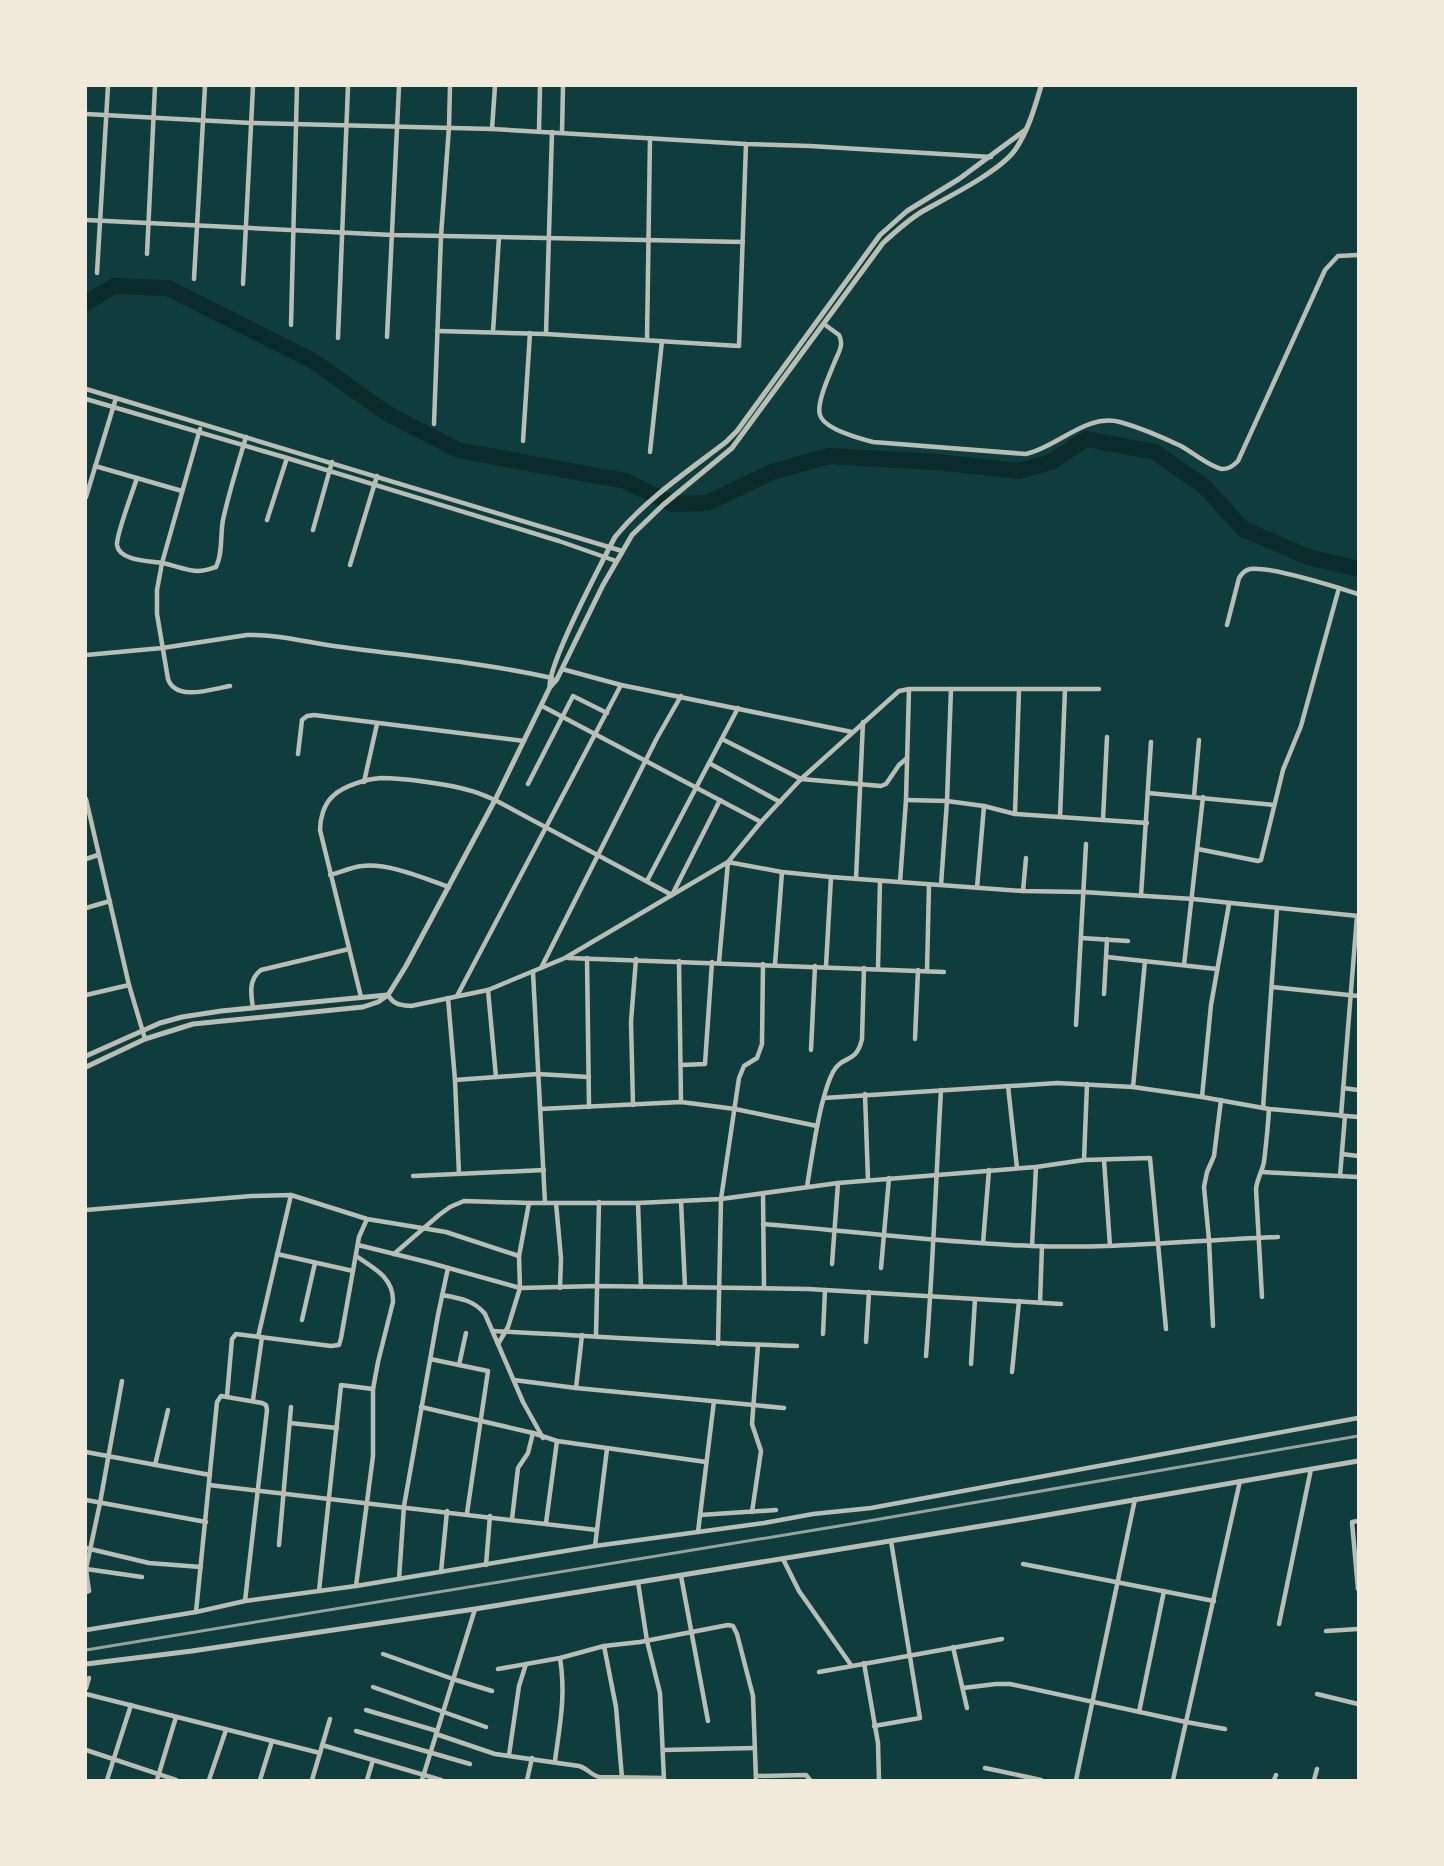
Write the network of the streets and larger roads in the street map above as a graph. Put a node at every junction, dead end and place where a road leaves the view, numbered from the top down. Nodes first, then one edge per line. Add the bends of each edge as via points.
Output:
1 (108, 86) edge
2 (155, 86) edge
3 (205, 86) edge
4 (253, 86) edge
5 (297, 86) edge
6 (348, 86) edge
7 (399, 86) edge
8 (450, 86) edge
9 (495, 86) edge
10 (540, 86) edge
11 (563, 86) edge
12 (1041, 86) edge
13 (86, 114) edge
14 (107, 115) junction
15 (154, 117) junction
16 (204, 120) junction
17 (251, 123) junction
18 (295, 125) junction
19 (346, 125) junction
20 (398, 127) junction
21 (449, 127) junction
22 (492, 129) junction
23 (1025, 130) junction
24 (539, 131) junction
25 (552, 132) junction
26 (562, 133) junction
27 (650, 138) junction
28 (746, 144) junction
29 (991, 157) junction
30 (86, 220) edge
31 (101, 221) junction
32 (149, 223) junction
33 (197, 226) junction
34 (245, 228) junction
35 (292, 230) junction
36 (342, 232) junction
37 (883, 233) junction
38 (392, 235) junction
39 (441, 236) junction
40 (500, 237) junction
41 (548, 238) junction
42 (888, 239) junction
43 (649, 240) junction
44 (743, 242) junction
45 (147, 254) dead end
46 (1359, 255) edge
47 (97, 273) dead end
48 (194, 279) dead end
49 (243, 284) dead end
50 (824, 324) junction
51 (291, 325) dead end
52 (438, 331) junction
53 (493, 332) junction
54 (530, 333) junction
55 (546, 334) junction
56 (387, 337) dead end
57 (338, 338) dead end
58 (647, 340) junction
59 (662, 341) junction
60 (86, 389) edge
61 (116, 398) junction
62 (86, 399) edge
63 (113, 407) junction
64 (202, 424) junction
65 (434, 424) dead end
66 (200, 432) junction
67 (246, 437) junction
68 (523, 441) dead end
69 (243, 445) junction
70 (290, 450) junction
71 (650, 452) dead end
72 (712, 453) junction
73 (287, 458) junction
74 (718, 460) junction
75 (332, 462) junction
76 (95, 466) junction
77 (329, 471) junction
78 (377, 476) junction
79 (137, 478) junction
80 (374, 485) junction
81 (182, 491) junction
82 (86, 496) edge
83 (267, 520) dead end
84 (314, 530) dead end
85 (610, 546) junction
86 (622, 550) junction
87 (605, 556) junction
88 (616, 561) junction
89 (162, 563) junction
90 (350, 565) dead end
91 (1339, 588) junction
92 (1359, 594) edge
93 (1227, 625) dead end
94 (162, 648) junction
95 (86, 655) edge
96 (562, 669) junction
97 (550, 677) junction
98 (557, 679) junction
99 (621, 685) junction
100 (230, 686) dead end
101 (550, 687) junction
102 (909, 689) junction
103 (951, 689) junction
104 (1019, 689) junction
105 (1065, 689) junction
106 (1099, 690) dead end
107 (681, 696) junction
108 (542, 706) junction
109 (738, 708) junction
110 (607, 713) junction
111 (562, 717) junction
112 (863, 722) junction
113 (377, 724) junction
114 (852, 732) junction
115 (596, 735) junction
116 (1107, 737) dead end
117 (722, 739) junction
118 (1199, 740) dead end
119 (524, 741) junction
120 (1151, 742) dead end
121 (298, 754) dead end
122 (907, 758) junction
123 (645, 762) junction
124 (710, 763) junction
125 (801, 779) junction
126 (364, 782) junction
127 (528, 784) dead end
128 (861, 784) junction
129 (696, 789) junction
130 (1148, 793) junction
131 (1194, 796) junction
132 (1203, 797) junction
133 (86, 799) edge
134 (495, 800) junction
135 (720, 800) junction
136 (906, 800) junction
137 (780, 801) junction
138 (947, 801) junction
139 (1274, 805) junction
140 (984, 806) junction
141 (87, 810) edge
142 (1015, 814) junction
143 (1060, 817) junction
144 (1102, 820) junction
145 (761, 822) junction
146 (1147, 823) junction
147 (546, 829) junction
148 (1086, 844) dead end
149 (1198, 849) junction
150 (597, 854) junction
151 (98, 855) junction
152 (1026, 858) dead end
153 (86, 859) edge
154 (728, 862) junction
155 (782, 872) junction
156 (330, 875) junction
157 (831, 877) junction
158 (856, 879) junction
159 (647, 881) junction
160 (880, 881) junction
161 (900, 882) junction
162 (929, 885) junction
163 (941, 885) junction
164 (449, 887) junction
165 (977, 888) junction
166 (1023, 891) junction
167 (1083, 892) junction
168 (672, 895) junction
169 (1141, 896) junction
170 (1192, 899) junction
171 (110, 901) junction
172 (1229, 904) junction
173 (86, 908) edge
174 (1277, 908) junction
175 (1358, 916) edge
176 (1081, 938) junction
177 (1107, 939) junction
178 (1128, 941) dead end
179 (349, 949) junction
180 (1107, 957) junction
181 (566, 958) junction
182 (587, 958) junction
183 (636, 959) junction
184 (679, 961) junction
185 (1145, 961) junction
186 (712, 962) junction
187 (719, 962) junction
188 (764, 964) junction
189 (775, 964) junction
190 (1184, 965) junction
191 (815, 966) junction
192 (826, 966) junction
193 (541, 968) junction
194 (864, 968) junction
195 (878, 968) junction
196 (1217, 969) junction
197 (918, 970) junction
198 (927, 971) junction
199 (533, 972) junction
200 (944, 972) dead end
201 (129, 985) junction
202 (1272, 987) junction
203 (488, 990) junction
204 (1104, 994) dead end
205 (86, 995) edge
206 (388, 995) junction
207 (1351, 995) junction
208 (457, 996) junction
209 (1359, 996) edge
210 (361, 997) junction
211 (448, 998) junction
212 (253, 1008) junction
213 (1076, 1025) dead end
214 (142, 1030) junction
215 (145, 1039) junction
216 (915, 1039) dead end
217 (811, 1050) dead end
218 (86, 1056) edge
219 (681, 1065) junction
220 (86, 1067) edge
221 (538, 1074) junction
222 (496, 1077) junction
223 (589, 1077) junction
224 (455, 1080) junction
225 (1087, 1084) junction
226 (1008, 1086) junction
227 (1133, 1087) junction
228 (1343, 1088) junction
229 (940, 1090) junction
230 (1359, 1090) edge
231 (865, 1094) junction
232 (1202, 1096) junction
233 (824, 1098) junction
234 (1221, 1100) junction
235 (681, 1102) junction
236 (633, 1105) junction
237 (589, 1107) junction
238 (1263, 1108) junction
239 (540, 1109) junction
240 (735, 1109) junction
241 (1269, 1109) junction
242 (1343, 1116) junction
243 (1359, 1117) edge
244 (817, 1126) junction
245 (1342, 1154) junction
246 (1359, 1156) edge
247 (1084, 1160) junction
248 (1104, 1160) junction
249 (1036, 1167) junction
250 (1017, 1168) junction
251 (544, 1170) junction
252 (989, 1170) junction
253 (1261, 1172) junction
254 (459, 1174) junction
255 (936, 1174) junction
256 (413, 1176) dead end
257 (1340, 1176) junction
258 (1359, 1177) edge
259 (889, 1178) junction
260 (868, 1180) junction
261 (838, 1183) junction
262 (807, 1187) junction
263 (763, 1193) junction
264 (291, 1195) junction
265 (721, 1199) junction
266 (681, 1201) junction
267 (599, 1202) junction
268 (530, 1203) junction
269 (545, 1203) junction
270 (556, 1203) junction
271 (638, 1203) junction
272 (86, 1210) edge
273 (367, 1219) junction
274 (764, 1224) junction
275 (423, 1228) junction
276 (835, 1230) junction
277 (884, 1235) junction
278 (1278, 1237) dead end
279 (1258, 1238) junction
280 (932, 1240) junction
281 (1209, 1240) junction
282 (983, 1243) junction
283 (1159, 1243) junction
284 (357, 1245) junction
285 (1032, 1246) junction
286 (1042, 1246) junction
287 (1110, 1246) junction
288 (277, 1254) junction
289 (394, 1254) junction
290 (356, 1256) junction
291 (519, 1256) junction
292 (315, 1263) junction
293 (832, 1264) dead end
294 (448, 1268) junction
295 (880, 1268) dead end
296 (353, 1271) junction
297 (597, 1286) junction
298 (641, 1287) junction
299 (685, 1287) junction
300 (720, 1287) junction
301 (764, 1287) junction
302 (520, 1288) junction
303 (560, 1288) junction
304 (825, 1290) junction
305 (869, 1292) junction
306 (442, 1295) junction
307 (931, 1296) junction
308 (1262, 1297) dead end
309 (975, 1299) junction
310 (1018, 1301) junction
311 (1040, 1303) junction
312 (1061, 1304) dead end
313 (302, 1320) dead end
314 (1213, 1326) dead end
315 (1166, 1329) dead end
316 (493, 1331) junction
317 (505, 1332) junction
318 (466, 1333) dead end
319 (822, 1334) dead end
320 (582, 1335) junction
321 (596, 1335) junction
322 (260, 1337) junction
323 (866, 1342) dead end
324 (498, 1344) junction
325 (718, 1344) junction
326 (758, 1345) junction
327 (797, 1346) dead end
328 (926, 1356) dead end
329 (430, 1359) junction
330 (459, 1365) junction
331 (971, 1365) dead end
332 (1012, 1372) dead end
333 (514, 1380) junction
334 (122, 1382) dead end
335 (576, 1388) junction
336 (374, 1389) junction
337 (227, 1396) junction
338 (253, 1400) junction
339 (714, 1401) junction
340 (754, 1405) junction
341 (291, 1407) dead end
342 (421, 1407) junction
343 (784, 1408) dead end
344 (168, 1410) dead end
345 (1359, 1418) edge
346 (481, 1421) junction
347 (290, 1424) junction
348 (337, 1428) junction
349 (533, 1433) junction
350 (543, 1438) junction
351 (557, 1441) junction
352 (607, 1449) junction
353 (86, 1452) edge
354 (108, 1456) junction
355 (1359, 1461) edge
356 (706, 1462) junction
357 (155, 1465) junction
358 (1311, 1469) junction
359 (210, 1475) junction
360 (1240, 1481) junction
361 (209, 1485) junction
362 (257, 1491) junction
363 (283, 1493) junction
364 (329, 1498) junction
365 (1135, 1499) junction
366 (86, 1500) edge
367 (366, 1502) junction
368 (100, 1503) junction
369 (404, 1506) junction
370 (776, 1510) dead end
371 (447, 1511) junction
372 (752, 1512) junction
373 (468, 1514) junction
374 (700, 1515) junction
375 (490, 1516) junction
376 (512, 1519) junction
377 (1359, 1521) edge
378 (206, 1522) junction
379 (546, 1523) junction
380 (597, 1530) junction
381 (698, 1532) junction
382 (891, 1541) junction
383 (279, 1545) dead end
384 (595, 1546) junction
385 (88, 1548) edge
386 (783, 1559) junction
387 (486, 1564) junction
388 (1023, 1564) dead end
389 (201, 1567) junction
390 (86, 1570) edge
391 (441, 1572) junction
392 (681, 1575) junction
393 (142, 1577) dead end
394 (399, 1579) junction
395 (638, 1582) junction
396 (1118, 1582) junction
397 (356, 1586) junction
398 (1359, 1589) edge
399 (319, 1591) junction
400 (1164, 1591) junction
401 (86, 1592) edge
402 (245, 1601) junction
403 (1214, 1601) junction
404 (475, 1609) junction
405 (196, 1612) junction
406 (1279, 1624) dead end
407 (1359, 1629) edge
408 (86, 1630) edge
409 (1326, 1631) dead end
410 (691, 1632) junction
411 (1002, 1639) dead end
412 (647, 1641) junction
413 (604, 1646) junction
414 (953, 1647) junction
415 (383, 1654) dead end
416 (909, 1654) junction
417 (560, 1658) junction
418 (864, 1663) junction
419 (86, 1664) edge
420 (526, 1664) junction
421 (851, 1665) junction
422 (498, 1669) dead end
423 (819, 1672) dead end
424 (89, 1678) dead end
425 (453, 1679) junction
426 (373, 1687) dead end
427 (86, 1688) edge
428 (963, 1688) junction
429 (492, 1691) dead end
430 (86, 1694) edge
431 (1317, 1694) dead end
432 (1094, 1702) junction
433 (1359, 1704) edge
434 (131, 1706) junction
435 (968, 1708) dead end
436 (366, 1710) dead end
437 (444, 1710) junction
438 (1138, 1712) junction
439 (176, 1717) junction
440 (330, 1719) dead end
441 (708, 1721) dead end
442 (1186, 1722) junction
443 (486, 1726) dead end
444 (874, 1726) junction
445 (1225, 1729) dead end
446 (226, 1730) junction
447 (356, 1731) dead end
448 (436, 1733) junction
449 (272, 1741) junction
450 (322, 1745) junction
451 (755, 1748) junction
452 (86, 1750) edge
453 (663, 1750) junction
454 (430, 1752) junction
455 (320, 1753) junction
456 (508, 1755) junction
457 (532, 1758) junction
458 (115, 1760) junction
459 (373, 1760) junction
460 (555, 1761) junction
461 (470, 1764) dead end
462 (985, 1768) dead end
463 (1317, 1769) dead end
464 (158, 1778) edge
465 (422, 1778) edge
466 (622, 1778) junction
467 (756, 1778) edge
468 (107, 1780) edge
469 (176, 1780) edge
470 (209, 1780) edge
471 (260, 1780) edge
472 (312, 1780) edge
473 (318, 1780) edge
474 (367, 1780) edge
475 (441, 1780) edge
476 (527, 1780) edge
477 (664, 1780) edge
478 (810, 1780) edge
479 (879, 1780) edge
480 (1041, 1780) edge
481 (1076, 1780) edge
482 (1173, 1780) edge
483 (1314, 1780) edge

1 - 14 street
2 - 15 street
3 - 16 street
4 - 17 street
5 - 18 street
6 - 19 street
7 - 20 street
8 - 21 street
9 - 22 street
10 - 24 street
11 - 26 street
12 - 23 street
13 - 14 street
14 - 15 street
14 - 31 street
15 - 16 street
15 - 32 street
16 - 17 street
16 - 33 street
17 - 18 street
17 - 34 street
18 - 19 street
18 - 35 street
19 - 20 street
19 - 36 street
20 - 21 street
20 - 38 street
21 - 22 street
21 - 39 street
22 - 24 street
23 - 29 street
23 - 42 street via 1014,151 1001,163 920,213
24 - 25 street
25 - 26 street
25 - 41 street
26 - 27 street
27 - 28 street
27 - 43 street
28 - 29 street
28 - 44 street
29 - 37 street via 907,211
30 - 31 street
31 - 32 street
31 - 47 street
32 - 33 street
32 - 45 street
33 - 34 street
33 - 48 street
34 - 35 street
34 - 49 street
35 - 36 street
35 - 51 street
36 - 38 street
36 - 57 street
37 - 42 street
37 - 72 street via 737,431
38 - 39 street
38 - 56 street
39 - 40 street
39 - 52 street
40 - 41 street
40 - 53 street
41 - 43 street
41 - 55 street
42 - 50 street
43 - 44 street
43 - 58 street
44 - 59 street via 739,346
46 - 50 street via 1338,256 1325,270 1238,461 1231,468 1213,466 1158,436 1107,420 1026,454 860,439 823,422 819,414 841,344 839,335
50 - 74 street via 732,448
52 - 53 street
52 - 65 street
53 - 54 street
54 - 55 street
54 - 68 street
55 - 58 street
58 - 59 street
59 - 71 street
60 - 61 street
61 - 63 street
61 - 64 street
62 - 63 street
63 - 66 street
63 - 76 street
64 - 66 street
64 - 67 street
66 - 69 street
66 - 81 street
67 - 69 street
67 - 70 street
69 - 73 street
69 - 89 street via 227,499 216,567 195,571
70 - 73 street
70 - 75 street
72 - 74 street
72 - 85 street via 649,501
73 - 77 street
73 - 83 street
74 - 86 street via 663,505
75 - 77 street
75 - 78 street
76 - 79 street
76 - 82 street
77 - 80 street
77 - 84 street
78 - 80 street
78 - 85 street
79 - 81 street
79 - 89 street via 117,544 127,556
80 - 87 street
80 - 90 street
81 - 89 street
85 - 86 street
85 - 87 street
86 - 88 street
87 - 88 street
87 - 97 street
88 - 96 street
89 - 94 street via 156,602
91 - 92 street
91 - 93 street via 1274,571 1250,569 1239,578
91 - 139 street via 1301,726
94 - 95 street
94 - 97 street via 261,634
94 - 100 street via 168,679 179,692
96 - 98 street
96 - 99 street
97 - 98 street
97 - 101 street
98 - 101 street
99 - 107 street
99 - 110 street
101 - 108 street
102 - 103 street
102 - 112 street via 893,695
102 - 122 street
103 - 104 street
103 - 138 street
104 - 105 street
104 - 142 street
105 - 106 street
105 - 143 street
107 - 109 street
107 - 123 street
108 - 111 street
108 - 119 street
109 - 114 street
109 - 117 street
110 - 111 street via 573,696
110 - 115 street
111 - 115 street
111 - 127 street
112 - 114 street
112 - 128 street
113 - 119 street
113 - 121 street via 307,716 302,720
113 - 126 street
114 - 125 street
115 - 123 street
115 - 147 street
116 - 144 street
117 - 124 street
117 - 125 street
118 - 131 street
119 - 134 street
120 - 130 street
122 - 128 street via 886,784
122 - 136 street
123 - 129 street
123 - 150 street
124 - 129 street
124 - 137 street
125 - 128 street
125 - 137 street
126 - 134 street via 379,778 443,785
126 - 156 street via 334,795 323,811 320,830
128 - 158 street
129 - 135 street
129 - 159 street
130 - 131 street
130 - 146 street
131 - 132 street
132 - 139 street
132 - 149 street
133 - 141 street
134 - 147 street
134 - 164 street
135 - 145 street
135 - 168 street
136 - 138 street
136 - 161 street
137 - 145 street
138 - 140 street
138 - 163 street
139 - 149 street via 1261,860
140 - 142 street
140 - 165 street
141 - 151 street
142 - 143 street
143 - 144 street
144 - 146 street
145 - 154 street
146 - 169 street
147 - 150 street
147 - 208 street
148 - 167 street
149 - 170 street
150 - 159 street
150 - 193 street
151 - 153 street
151 - 171 street
152 - 166 street
154 - 155 street
154 - 168 street
154 - 187 street
155 - 157 street
155 - 189 street
156 - 164 street via 376,866
156 - 179 street
157 - 158 street
157 - 192 street
158 - 160 street
159 - 168 street
160 - 161 street
160 - 195 street
161 - 162 street
162 - 163 street
162 - 198 street
163 - 165 street
164 - 206 street
165 - 166 street
166 - 167 street
167 - 169 street
167 - 176 street
168 - 181 street
169 - 170 street
170 - 172 street
170 - 190 street
171 - 173 street
171 - 201 street
172 - 174 street
172 - 196 street
174 - 175 street
174 - 202 street
175 - 207 street
176 - 177 street
176 - 213 street
177 - 178 street
177 - 180 street
179 - 210 street
179 - 212 street via 261,970 252,980
180 - 185 street
180 - 204 street
181 - 182 street
181 - 193 street
182 - 183 street
182 - 223 street
183 - 184 street
183 - 236 street via 631,1031
184 - 186 street
184 - 219 street
185 - 190 street
185 - 227 street
186 - 187 street
186 - 219 street via 705,1065
187 - 188 street
188 - 189 street
188 - 240 street via 762,1044 757,1058 742,1070
189 - 191 street
190 - 196 street
191 - 192 street
191 - 217 street
192 - 194 street
193 - 199 street
194 - 195 street
194 - 233 street via 860,1050 833,1070
195 - 197 street
196 - 232 street
197 - 198 street
197 - 216 street
198 - 200 street
199 - 203 street
199 - 221 street
201 - 205 street
201 - 214 street
202 - 207 street
202 - 238 street
203 - 208 street
203 - 222 street
206 - 210 street
206 - 211 street via 400,1005
206 - 215 street via 363,1007 193,1024
207 - 209 street
207 - 228 street
208 - 211 street
210 - 212 street
211 - 224 street
212 - 214 street via 182,1017
214 - 215 street
214 - 218 street
215 - 220 street
219 - 235 street
221 - 222 street
221 - 223 street
221 - 239 street
222 - 224 street
223 - 237 street
224 - 254 street
225 - 226 street
225 - 227 street
225 - 247 street
226 - 229 street
226 - 250 street
227 - 232 street
228 - 230 street
228 - 242 street
229 - 231 street
229 - 255 street
231 - 233 street
231 - 260 street
232 - 234 street
233 - 244 street
234 - 238 street
234 - 281 street via 1214,1156 1204,1187
235 - 236 street
235 - 240 street
236 - 237 street
237 - 239 street
238 - 241 street
239 - 251 street
240 - 244 street
240 - 265 street
241 - 242 street
241 - 253 street
242 - 243 street
242 - 245 street
244 - 262 street
245 - 246 street
245 - 257 street
247 - 248 street
247 - 249 street
248 - 283 street via 1150,1158
248 - 287 street
249 - 250 street
249 - 285 street
250 - 252 street
251 - 254 street
251 - 269 street
252 - 255 street
252 - 282 street
253 - 257 street
253 - 279 street via 1256,1189
254 - 256 street
255 - 259 street
255 - 280 street
257 - 258 street
259 - 260 street
259 - 277 street
260 - 261 street
261 - 262 street
261 - 276 street
262 - 263 street
263 - 265 street
263 - 274 street
264 - 272 street
264 - 273 street
264 - 288 street
265 - 266 street
265 - 300 street
266 - 271 street
266 - 299 street
267 - 270 street
267 - 271 street
267 - 297 street
268 - 269 street
268 - 275 street via 464,1201
268 - 291 street
269 - 270 street
270 - 303 street
271 - 298 street
273 - 275 street
273 - 284 street
274 - 276 street
274 - 301 street
275 - 289 street
275 - 291 street
276 - 277 street
276 - 293 street
277 - 280 street
277 - 295 street
278 - 279 street
279 - 281 street
279 - 308 street
280 - 282 street
280 - 307 street
281 - 283 street
281 - 314 street
282 - 285 street
283 - 287 street
283 - 315 street
284 - 289 street
284 - 290 street
285 - 286 street
286 - 287 street
286 - 311 street
288 - 292 street
288 - 322 street
289 - 294 street
290 - 296 street
290 - 336 street via 382,1274 394,1294
291 - 302 street
292 - 296 street
292 - 313 street
294 - 302 street
294 - 306 street
296 - 322 street via 339,1345
297 - 298 street
297 - 303 street
297 - 321 street
298 - 299 street
299 - 300 street
300 - 301 street
300 - 325 street
301 - 304 street
302 - 303 street
302 - 317 street
304 - 305 street
304 - 319 street
305 - 307 street
305 - 323 street
306 - 316 street via 470,1301 480,1308
306 - 329 street
307 - 309 street
307 - 328 street
309 - 310 street
309 - 331 street
310 - 311 street
310 - 332 street
311 - 312 street
316 - 317 street
316 - 324 street
317 - 320 street
317 - 324 street
318 - 330 street
320 - 321 street
320 - 335 street
321 - 325 street
322 - 337 street via 240,1333 233,1336
322 - 338 street
324 - 333 street
325 - 326 street
326 - 327 street
326 - 340 street
329 - 330 street
329 - 342 street
330 - 346 street via 488,1371
333 - 335 street
333 - 350 street
334 - 354 street
335 - 339 street
336 - 348 street via 341,1384
336 - 367 street via 373,1456
337 - 338 street
337 - 359 street via 217,1401
338 - 362 street via 266,1405 267,1410
339 - 340 street
339 - 356 street
340 - 343 street
340 - 372 street via 752,1424 761,1451
341 - 347 street
342 - 346 street
342 - 369 street
344 - 357 street
345 - 381 street via 871,1508
346 - 349 street
346 - 373 street
347 - 348 street
347 - 363 street
348 - 364 street
349 - 350 street
349 - 376 street via 528,1453 518,1468
350 - 351 street
351 - 352 street
351 - 379 street
352 - 356 street
352 - 380 street
353 - 354 street
354 - 357 street
354 - 368 street
355 - 358 street
356 - 374 street
357 - 359 street
358 - 360 street
358 - 406 street
359 - 361 street
360 - 365 street
360 - 403 street
361 - 362 street
361 - 378 street
362 - 363 street
362 - 402 street
363 - 364 street
363 - 383 street
364 - 367 street
364 - 399 street
365 - 382 street
365 - 396 street
366 - 368 street
367 - 369 street
367 - 397 street
368 - 378 street
368 - 385 street
369 - 371 street
369 - 394 street
370 - 372 street
371 - 373 street
371 - 391 street
372 - 374 street
373 - 375 street
374 - 381 street
375 - 376 street
375 - 387 street
376 - 379 street
377 - 398 street via 1352,1522
378 - 389 street
379 - 380 street
380 - 384 street
381 - 384 street
382 - 386 street
382 - 416 street
384 - 387 street
385 - 389 street via 149,1563
385 - 390 street
386 - 392 street
386 - 421 street via 799,1591
387 - 391 street
388 - 396 street
389 - 405 street
390 - 393 street
390 - 401 street
391 - 394 street
392 - 395 street
392 - 410 street
394 - 397 street
395 - 404 street
395 - 412 street
396 - 400 street
396 - 432 street
397 - 399 street
399 - 402 street
400 - 403 street
400 - 438 street
402 - 405 street
403 - 442 street
404 - 419 street
404 - 425 street
405 - 408 street
407 - 409 street
410 - 412 street
410 - 441 street
410 - 451 street via 728,1625 735,1629 753,1696
411 - 414 street
412 - 413 street
412 - 453 street via 660,1693
413 - 417 street
413 - 466 street via 616,1707
414 - 416 street
414 - 428 street
415 - 425 street
416 - 418 street
416 - 444 street via 920,1718
417 - 420 street
417 - 460 street via 564,1682
418 - 421 street
418 - 444 street
420 - 422 street
420 - 456 street
421 - 423 street
424 - 427 street
425 - 429 street
425 - 437 street
426 - 437 street
428 - 432 street via 1011,1684
428 - 435 street
430 - 434 street
431 - 433 street
432 - 438 street
432 - 481 street
434 - 439 street
434 - 458 street
436 - 448 street
437 - 443 street
437 - 448 street
438 - 442 street
439 - 446 street
439 - 464 street
440 - 450 street
442 - 445 street
442 - 482 street
444 - 479 street
446 - 449 street
446 - 470 street
447 - 454 street
448 - 454 street
448 - 456 street
449 - 455 street
449 - 471 street
450 - 455 street
450 - 459 street
451 - 453 street
451 - 467 street
452 - 458 street
453 - 477 street
454 - 461 street
454 - 465 street
455 - 472 street
456 - 457 street
457 - 460 street
457 - 476 street
458 - 464 street
458 - 468 street
459 - 465 street
459 - 474 street
460 - 466 street via 582,1767 599,1777
462 - 480 street
463 - 483 street
464 - 469 street
465 - 475 street
466 - 477 street
467 - 478 street via 806,1775
472 - 473 street

